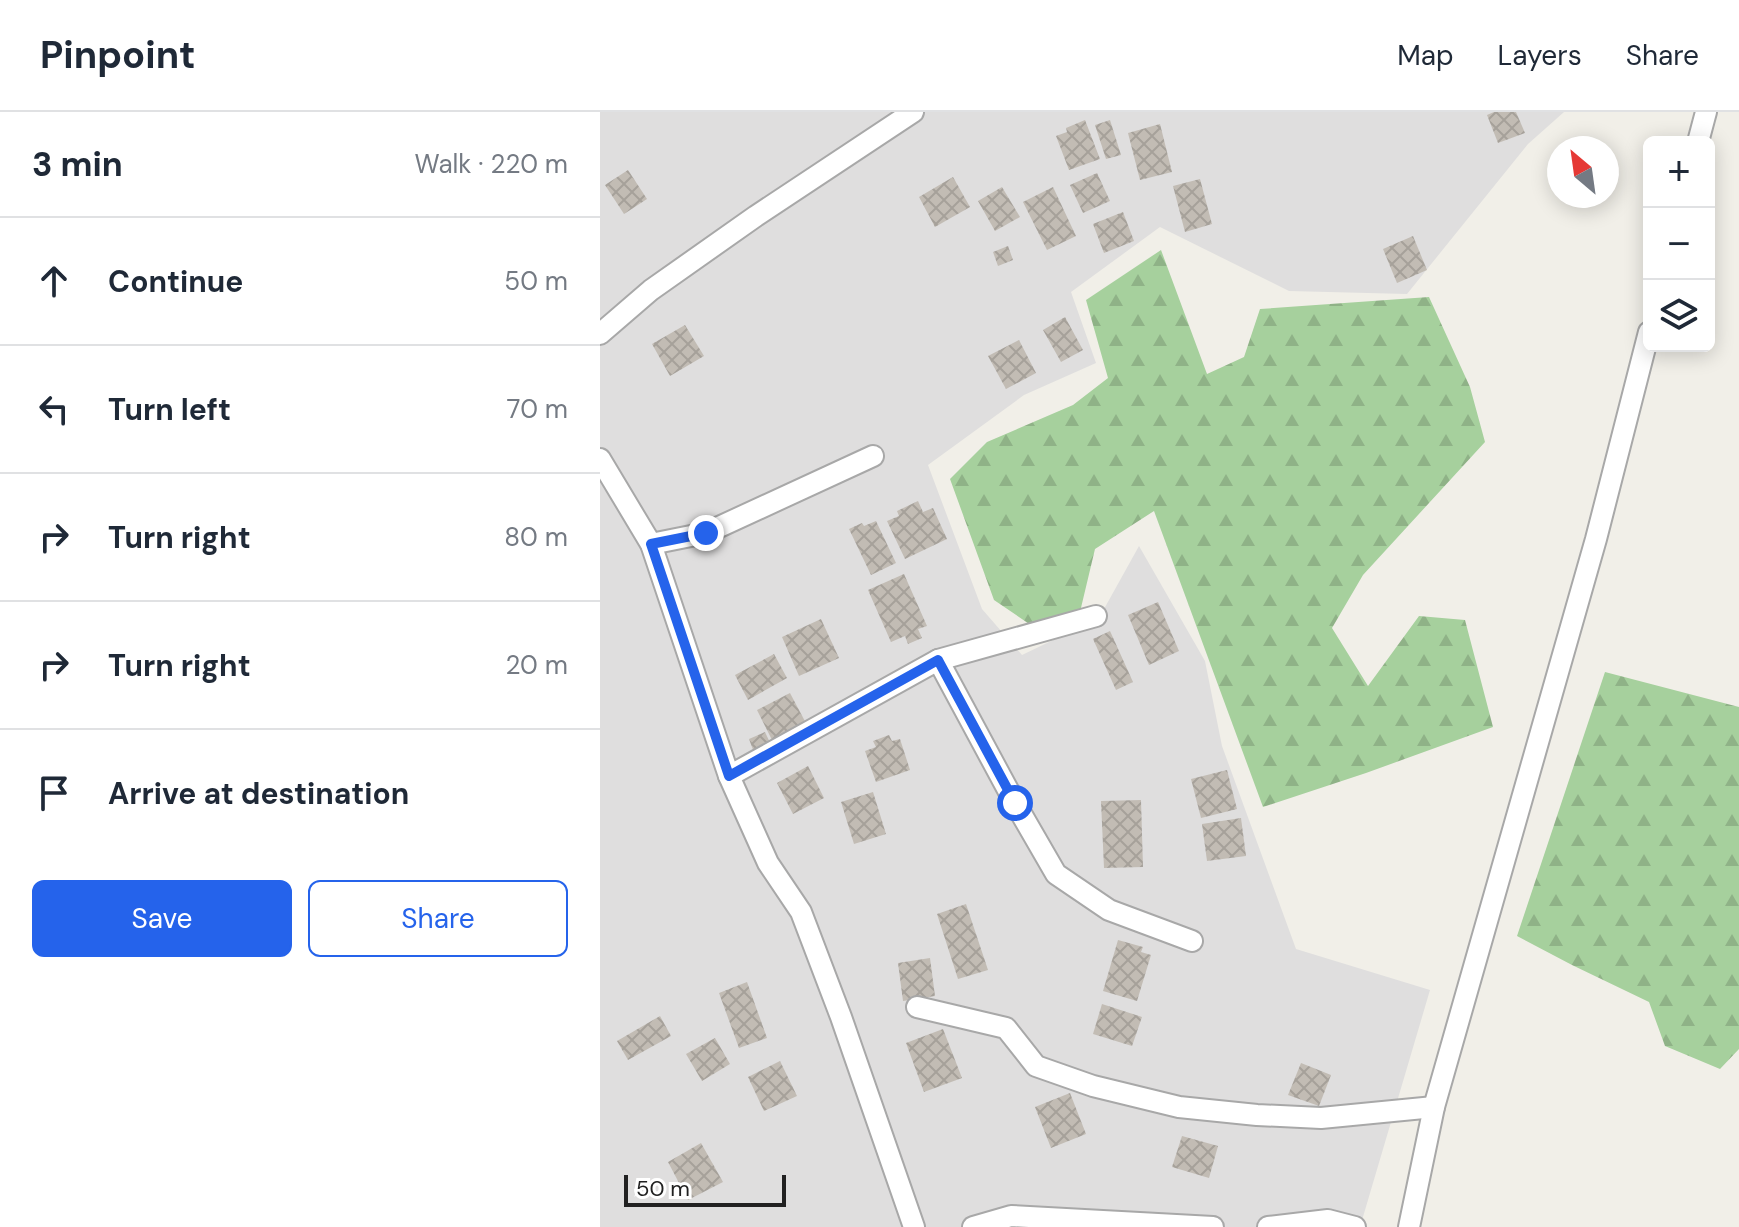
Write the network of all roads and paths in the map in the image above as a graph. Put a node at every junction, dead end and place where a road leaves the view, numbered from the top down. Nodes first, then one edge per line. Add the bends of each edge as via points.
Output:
1 (913, 112) edge
2 (1706, 112) edge
3 (1700, 136) edge
4 (600, 334) edge
5 (1644, 352) edge
6 (873, 456) dead end
7 (600, 459) edge
8 (651, 544) junction
9 (1096, 616) dead end
10 (938, 660) junction
11 (729, 776) junction
12 (1192, 941) dead end
13 (917, 1007) dead end
14 (1434, 1107) junction
15 (914, 1227) edge
16 (973, 1227) edge
17 (1213, 1227) edge
18 (1268, 1227) edge
19 (1355, 1227) edge
20 (1409, 1227) edge

1 - 4 street via 651,290
2 - 3 street
5 - 14 street
6 - 8 street via 706,533
7 - 8 street
8 - 11 street
9 - 10 street
10 - 11 street
10 - 12 street via 1056,874 1109,910
11 - 15 street via 768,863 801,912
13 - 14 street via 1006,1028 1036,1066 1179,1107 1321,1118
14 - 20 street
16 - 17 street via 1011,1216
18 - 19 street via 1328,1220

